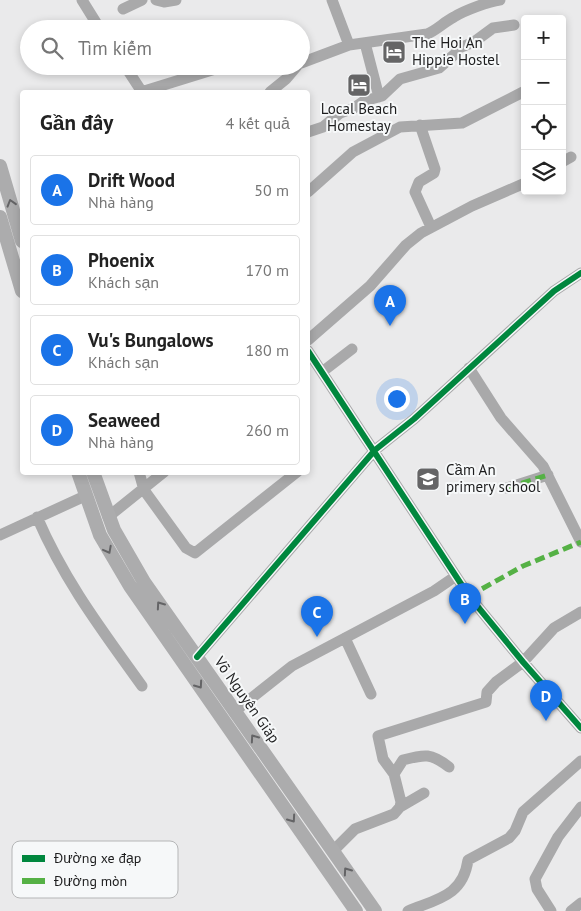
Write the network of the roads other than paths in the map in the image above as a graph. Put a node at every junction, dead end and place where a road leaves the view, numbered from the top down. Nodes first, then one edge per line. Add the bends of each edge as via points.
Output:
1 (82, 0) edge
2 (142, 0) edge
3 (156, 0) edge
4 (176, 0) edge
5 (332, 0) edge
6 (500, 0) edge
7 (123, 9) dead end
8 (94, 20) edge
9 (514, 25) dead end
10 (366, 43) junction
11 (349, 45) junction
12 (310, 60) edge
13 (131, 75) edge
14 (196, 75) edge
15 (289, 75) edge
16 (141, 90) edge
17 (148, 90) edge
18 (272, 90) edge
19 (521, 93) edge
20 (379, 97) junction
21 (420, 125) junction
22 (310, 131) edge
23 (0, 166) edge
24 (521, 185) edge
25 (310, 190) edge
26 (0, 217) edge
27 (431, 227) junction
28 (20, 233) edge
29 (581, 273) edge
30 (20, 284) edge
31 (310, 338) edge
32 (352, 349) dead end
33 (310, 354) edge
34 (469, 368) junction
35 (322, 372) junction
36 (375, 450) junction
37 (548, 474) junction
38 (79, 475) edge
39 (94, 475) edge
40 (140, 475) edge
41 (161, 475) edge
42 (293, 475) edge
43 (507, 488) dead end
44 (144, 490) junction
45 (85, 496) junction
46 (37, 517) junction
47 (102, 520) junction
48 (0, 535) edge
49 (581, 542) edge
50 (456, 576) junction
51 (581, 612) edge
52 (345, 638) junction
53 (197, 657) junction
54 (523, 662) junction
55 (142, 686) dead end
56 (371, 694) dead end
57 (234, 711) junction
58 (581, 728) edge
59 (581, 762) edge
60 (449, 767) dead end
61 (394, 774) junction
62 (424, 793) dead end
63 (400, 807) junction
64 (581, 807) edge
65 (333, 851) junction
66 (581, 903) edge
67 (356, 911) edge
68 (375, 911) edge
69 (408, 911) edge
70 (551, 911) edge
71 (571, 911) edge

1 - 8 street
2 - 7 street
3 - 4 street
5 - 11 street
6 - 10 street via 460,14 427,34
9 - 20 street via 493,28 459,48 439,68 400,79
10 - 11 street
10 - 20 street
11 - 12 street
13 - 16 street
14 - 17 street
15 - 18 street
19 - 21 street via 462,123
20 - 22 street via 364,101 340,113 323,127
21 - 25 street via 400,126 353,152
21 - 27 street via 435,169 419,182 415,192
28 -> 23 main road
24 - 27 street
26 - 30 main road
27 - 31 street via 406,245 370,286
29 - 34 street via 554,291
32 - 35 street
33 - 35 street
34 - 36 street
34 - 37 street via 501,418 536,455
35 - 36 street
36 - 50 street
36 - 53 street
37 - 43 street
37 - 49 street
38 - 45 main road, Võ Nguyên Giáp
39 - 47 main road, Võ Nguyên Giáp
40 - 44 street
41 - 44 street
42 - 44 street via 194,553 186,548
44 - 47 street
45 - 46 street
45 - 47 main road, Võ Nguyên Giáp
46 - 48 street
46 - 55 street via 70,584
53 -> 47 main road, Võ Nguyên Giáp
47 -> 67 main road, Võ Nguyên Giáp via 130,586
50 - 52 street
50 - 54 street
51 - 54 street via 554,628
52 - 56 street
52 - 57 street via 292,666
53 - 57 main road, Võ Nguyên Giáp
54 - 58 street
54 - 61 street via 488,690 486,702 378,736 383,759
65 -> 57 main road, Võ Nguyên Giáp
59 - 69 street via 523,812 509,838 468,860 464,878 456,888 446,896
60 - 61 street via 439,759 423,755 403,760
61 - 63 street
62 - 63 street
63 - 65 street via 394,814 355,829
64 - 70 street via 558,837 534,879
68 -> 65 main road, Võ Nguyên Giáp
66 - 71 street

